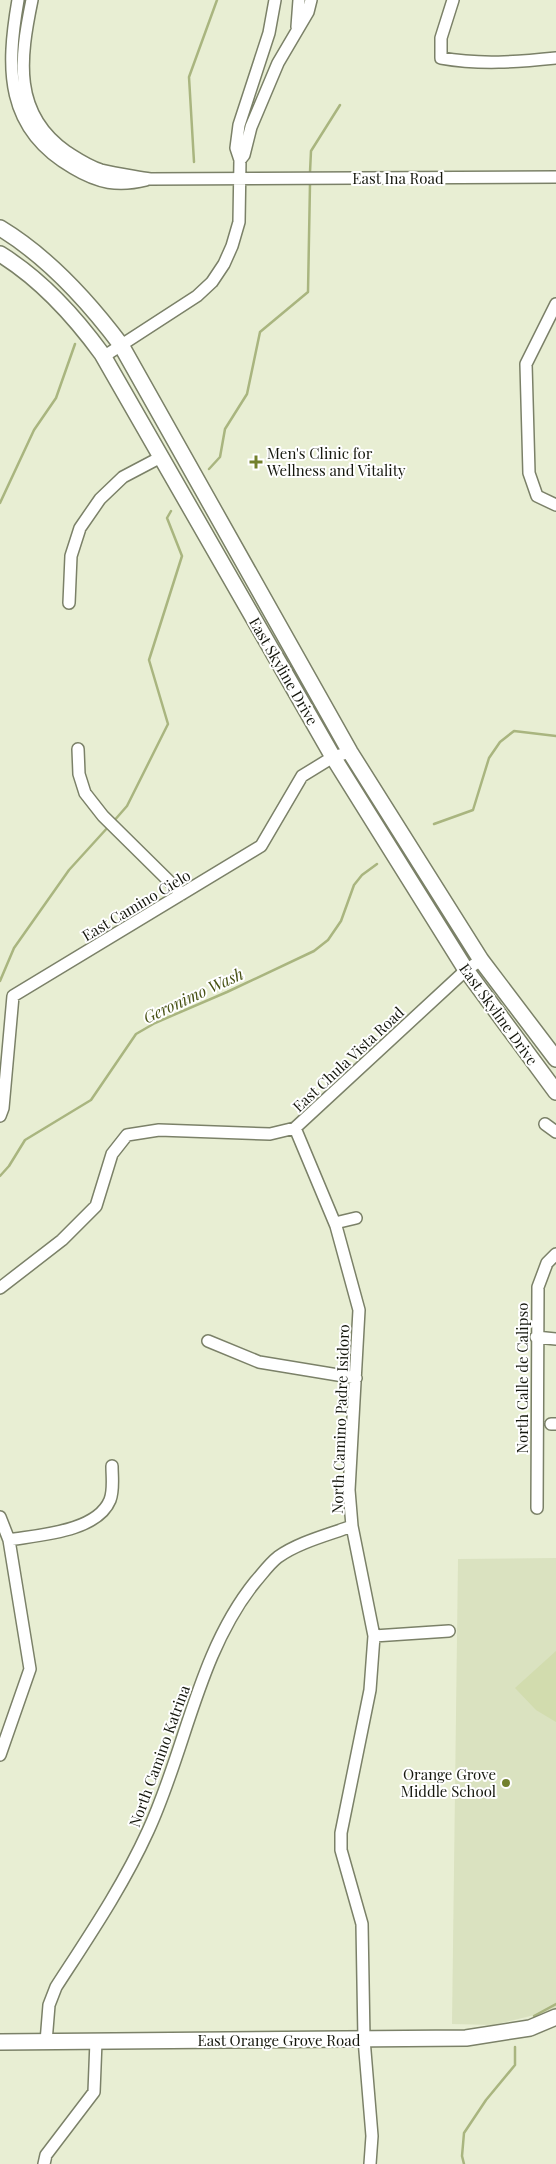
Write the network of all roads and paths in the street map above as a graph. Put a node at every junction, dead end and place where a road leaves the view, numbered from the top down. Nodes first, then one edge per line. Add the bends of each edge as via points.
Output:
1 (18, 0) edge
2 (32, 0) edge
3 (275, 0) edge
4 (299, 0) edge
5 (312, 0) edge
6 (453, 0) edge
7 (297, 28) junction
8 (556, 58) edge
9 (240, 160) junction
10 (556, 177) edge
11 (240, 178) junction
12 (150, 179) junction
13 (6, 232) edge
14 (3, 256) edge
15 (556, 304) edge
16 (121, 345) junction
17 (103, 357) junction
18 (161, 457) junction
19 (556, 505) edge
20 (69, 603) dead end
21 (78, 749) dead end
22 (350, 752) junction
23 (333, 757) junction
24 (182, 894) junction
25 (481, 960) junction
26 (466, 970) junction
27 (556, 1059) edge
28 (556, 1092) edge
29 (0, 1116) edge
30 (545, 1124) dead end
31 (295, 1128) junction
32 (556, 1132) edge
33 (356, 1218) dead end
34 (335, 1223) junction
35 (556, 1254) edge
36 (0, 1288) edge
37 (536, 1337) junction
38 (556, 1339) edge
39 (208, 1340) dead end
40 (356, 1378) junction
41 (112, 1466) dead end
42 (537, 1508) dead end
43 (0, 1517) edge
44 (352, 1526) junction
45 (9, 1540) junction
46 (449, 1631) dead end
47 (374, 1636) junction
48 (0, 1755) edge
49 (556, 2018) edge
50 (364, 2039) junction
51 (96, 2041) junction
52 (0, 2042) edge
53 (46, 2042) junction
54 (44, 2164) edge
55 (370, 2164) edge

1 - 12 street via 11,71 16,98 29,129 58,160 97,180 128,185
2 - 12 street via 22,70 25,94 43,132 83,163
3 - 9 street via 269,33 240,125 236,148
4 - 7 street
5 - 7 street
6 - 8 street via 441,38 441,58 468,63
7 - 9 street via 278,63
9 - 11 street
10 - 11 street, East Ina Road
11 - 12 street, East Ina Road
11 - 16 street via 239,222 232,246 212,282 197,296
13 - 16 main road, East Skyline Drive via 74,288
14 - 17 main road, East Skyline Drive via 45,290 87,334
15 - 19 street via 526,364 529,473 537,496
16 - 17 street
16 - 22 main road, East Skyline Drive
17 - 18 main road, East Skyline Drive
18 - 20 street via 123,477 100,499 80,528 71,556
18 - 23 main road, East Skyline Drive
21 - 24 street via 79,774 85,793 102,816
22 - 23 street, East Camino Cielo
22 - 25 main road, East Skyline Drive
23 - 24 street, East Camino Cielo via 302,776 261,846
23 - 26 main road, East Skyline Drive
24 - 29 street, East Camino Cielo via 13,996
25 - 26 street, East Chula Vista Road
25 - 27 main road, East Skyline Drive
26 - 28 main road, East Skyline Drive
26 - 31 street, East Chula Vista Road
30 - 32 street
31 - 34 street, North Camino Padre Isidoro
31 - 36 street, East Chula Vista Road via 270,1134 159,1130 127,1135 112,1154 96,1206 62,1240
33 - 34 street
34 - 40 street, North Camino Padre Isidoro via 359,1310
35 - 37 street, North Calle de Calipso via 547,1263 538,1288
37 - 38 street
37 - 42 street, North Calle de Calipso
39 - 40 street via 259,1362
40 - 44 street, North Camino Padre Isidoro via 349,1490
41 - 45 street via 111,1497 99,1516 79,1527
43 - 45 street
44 - 47 street, North Camino Padre Isidoro
44 - 53 street, North Camino Katrina via 278,1557 239,1603 217,1643 149,1830 121,1886 56,1987 49,2005
45 - 48 street via 30,1669
46 - 47 street
47 - 50 street, North Camino Padre Isidoro via 370,1690 341,1833 341,1850 362,1924
49 - 50 main road, East Orange Grove Road via 530,2028 466,2038
50 - 51 main road, East Orange Grove Road
50 - 55 street, North Camino Padre Isidoro via 372,2136
51 - 53 main road, East Orange Grove Road
51 - 54 street via 94,2092 46,2155
52 - 53 main road, East Orange Grove Road

